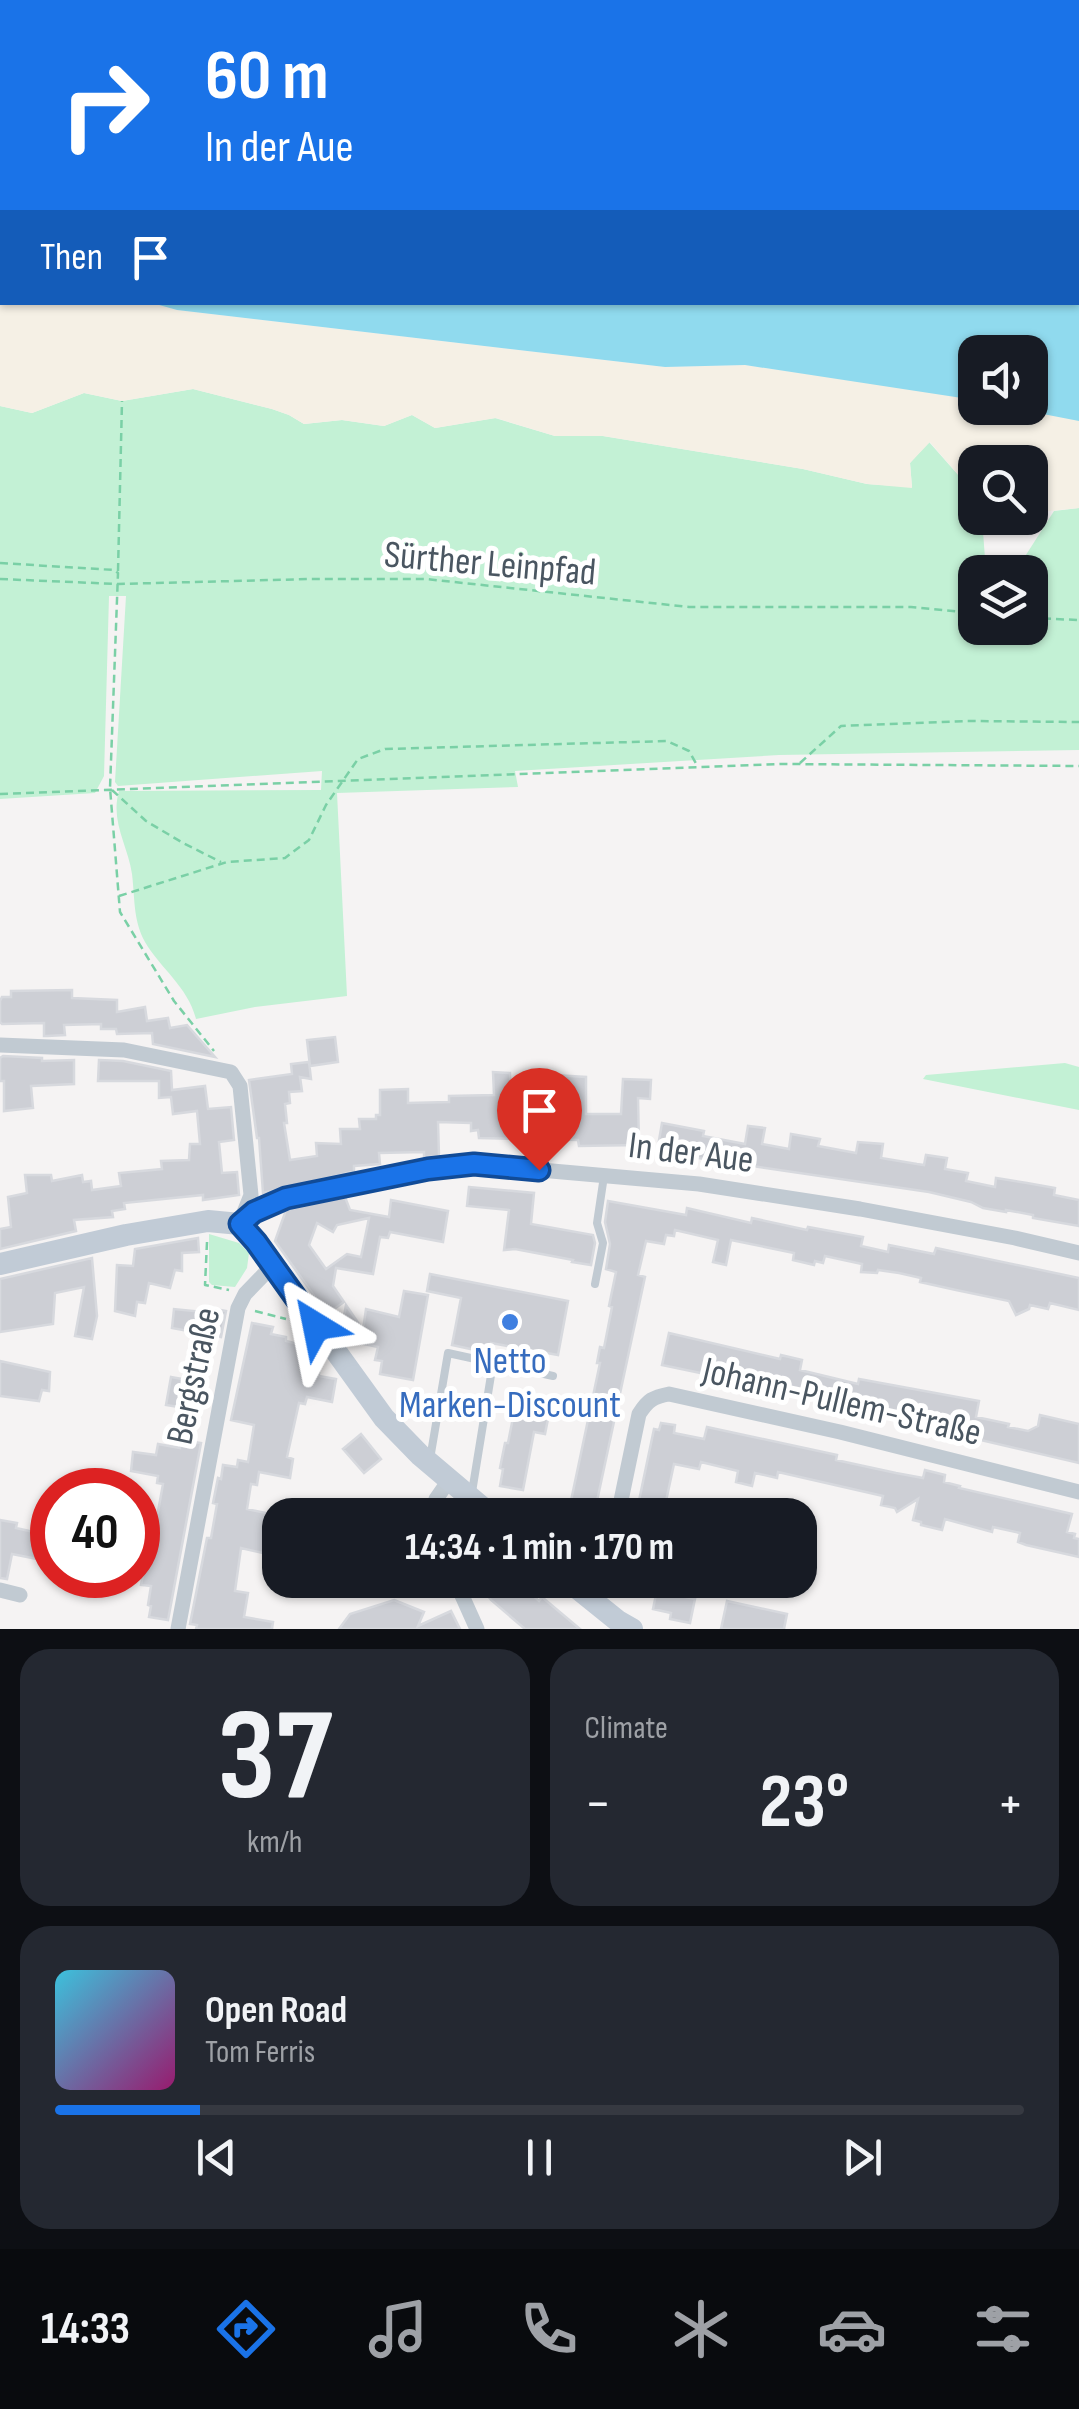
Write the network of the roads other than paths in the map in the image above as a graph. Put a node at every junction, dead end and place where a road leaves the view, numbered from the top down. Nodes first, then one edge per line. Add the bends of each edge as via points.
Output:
1 (0, 1045) edge
2 (604, 1174) junction
3 (240, 1224) junction
4 (1079, 1253) edge
5 (0, 1264) edge
6 (273, 1265) junction
7 (595, 1284) dead end
8 (493, 1363) junction
9 (554, 1376) dead end
10 (429, 1462) junction
11 (450, 1479) junction
12 (1079, 1492) edge
13 (471, 1497) joint
14 (437, 1498) edge
15 (622, 1498) edge
16 (0, 1590) edge
17 (20, 1595) dead end
18 (463, 1598) edge
19 (603, 1598) edge
20 (178, 1629) edge
21 (477, 1629) edge
22 (632, 1629) edge

1 - 3 street via 124,1050 231,1072 240,1086 251,1195
2 - 3 street, In der Aue via 474,1164 428,1169 286,1198
2 - 4 street, In der Aue via 860,1209
2 - 7 lane
3 - 5 street via 208,1221
3 - 6 street
6 - 10 street via 384,1418
6 - 20 street, Bergstraße via 242,1301
8 - 9 lane
8 - 10 lane via 448,1353
8 - 13 lane
10 - 11 street
11 - 13 street
11 - 14 street
12 - 15 street, Johann-Pullem-Straße via 669,1394 654,1397 640,1414
16 - 17 street
18 - 21 street
19 - 22 street

